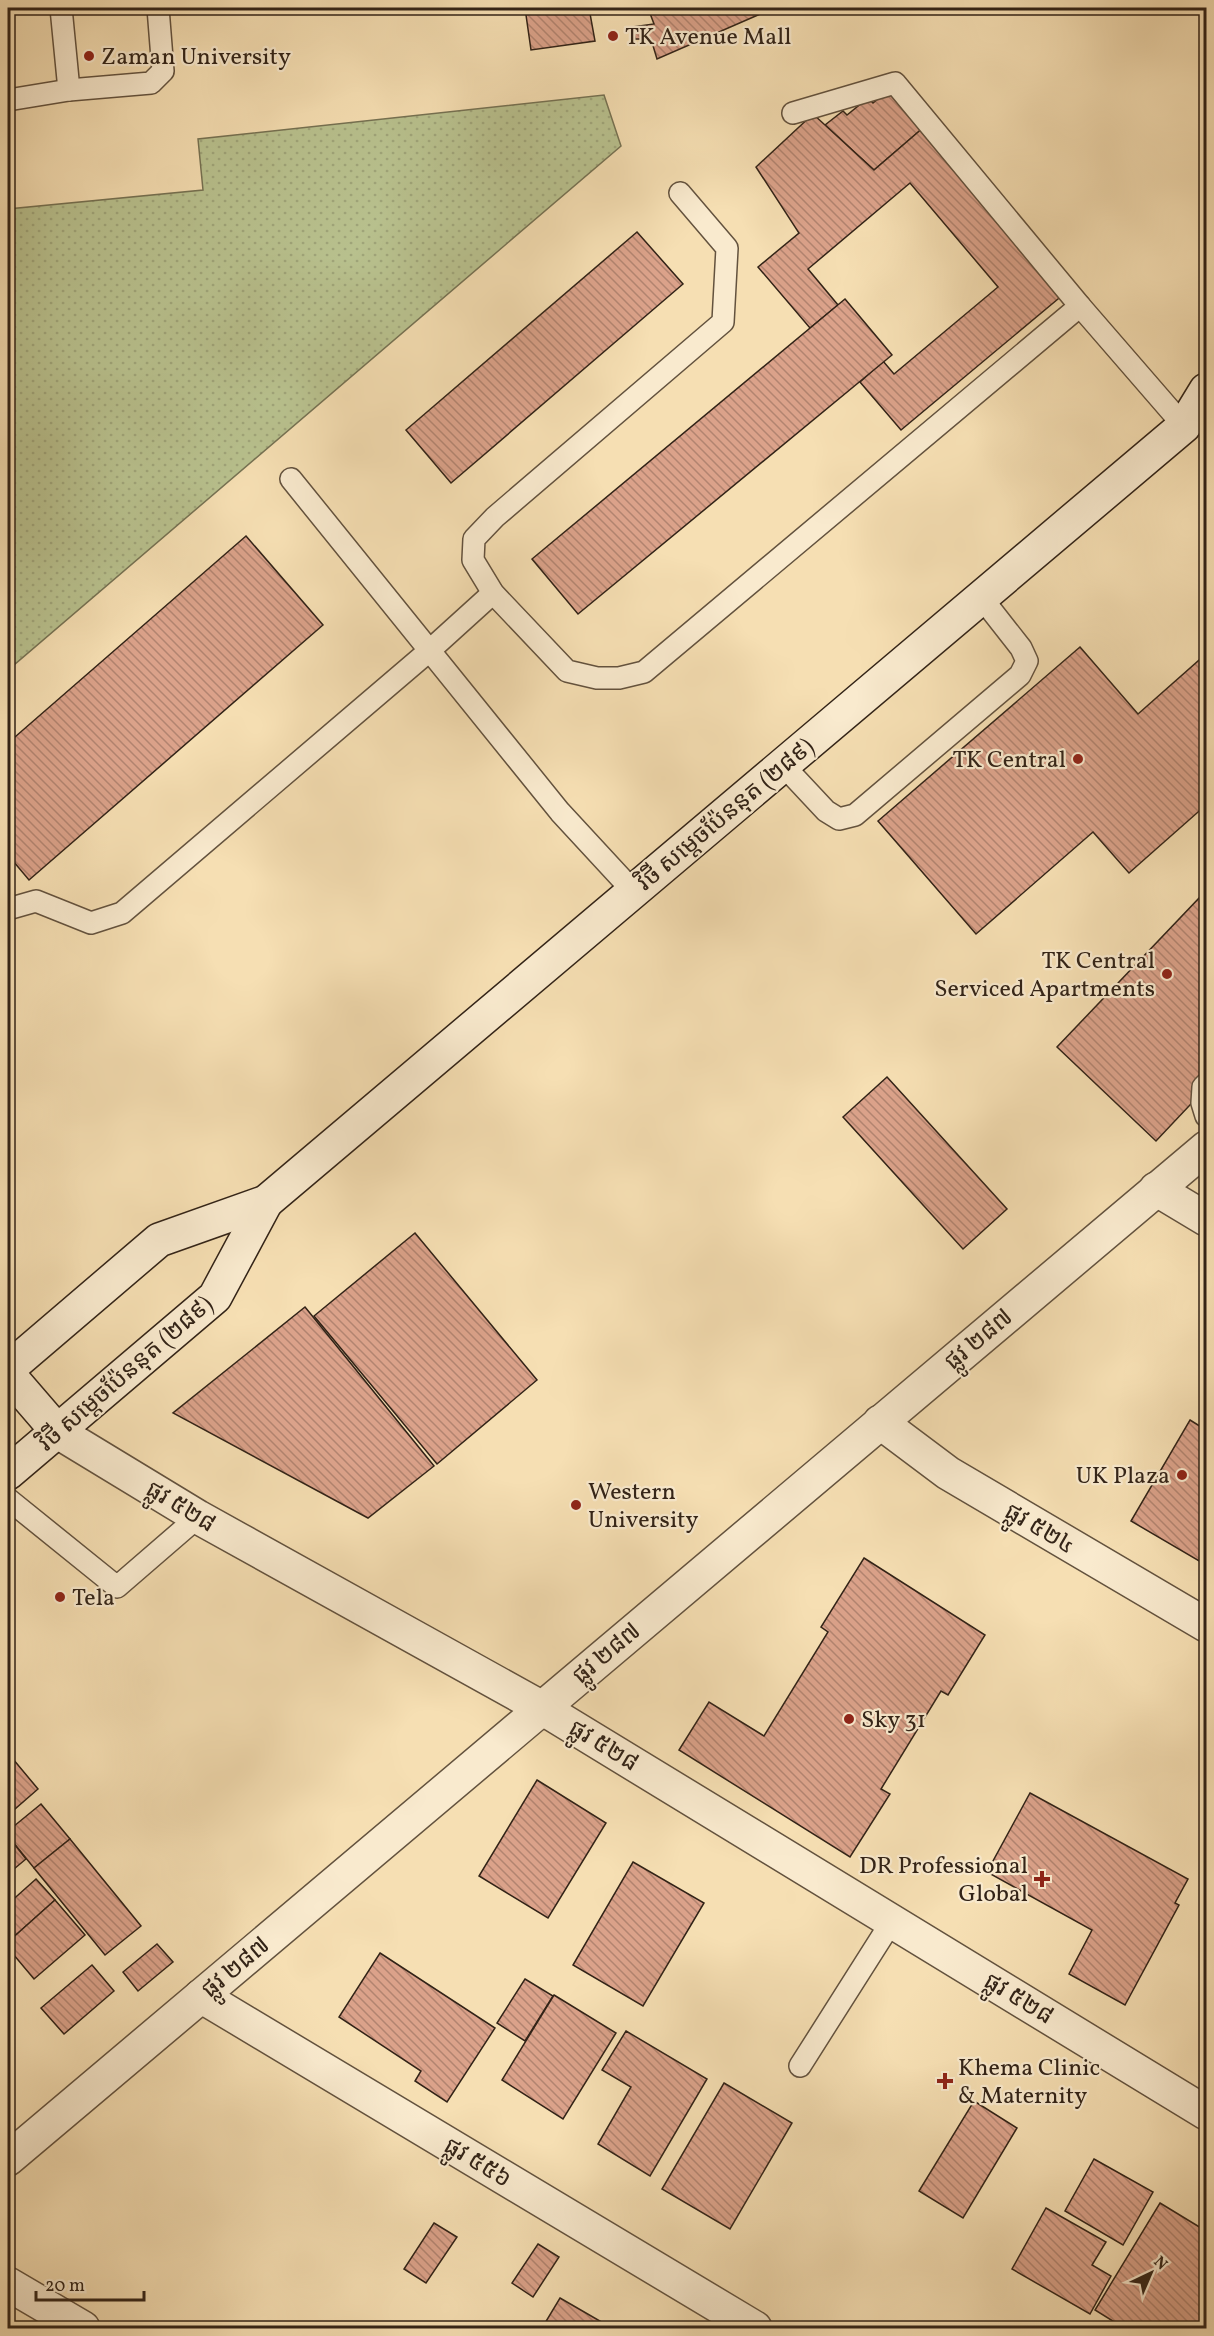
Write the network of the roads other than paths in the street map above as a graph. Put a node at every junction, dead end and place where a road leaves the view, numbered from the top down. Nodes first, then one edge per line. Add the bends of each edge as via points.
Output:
1 (61, 8) edge
2 (158, 8) edge
3 (69, 90) junction
4 (8, 99) edge
5 (793, 113) dead end
6 (680, 193) dead end
7 (1080, 306) junction
8 (1206, 390) edge
9 (1195, 422) edge
10 (291, 479) dead end
11 (493, 593) junction
12 (981, 597) junction
13 (429, 651) junction
14 (783, 765) junction
15 (633, 891) junction
16 (8, 909) edge
17 (1206, 1084) edge
18 (1206, 1116) edge
19 (1206, 1148) edge
20 (1156, 1190) junction
21 (266, 1202) junction
22 (1206, 1219) edge
23 (8, 1369) edge
24 (8, 1374) edge
25 (880, 1422) junction
26 (58, 1432) junction
27 (8, 1473) edge
28 (8, 1499) edge
29 (198, 1517) junction
30 (1206, 1625) edge
31 (542, 1707) junction
32 (892, 1921) junction
33 (201, 1995) junction
34 (800, 2066) dead end
35 (1206, 2113) edge
36 (8, 2159) edge
37 (8, 2284) edge
38 (73, 2326) edge
39 (755, 2328) edge

1 - 3 lane
2 - 3 lane via 163,71 150,83
3 - 4 lane
5 - 7 lane via 895,83
6 - 11 lane via 727,248 723,322 474,539 473,560
7 - 9 lane
7 - 11 lane via 644,672 597,678 567,671
8 - 9 street, វិថី សម្តេចប៉ែននុត (២៨៩)
9 - 12 street, វិថី សម្តេចប៉ែននុត (២៨៩)
10 - 13 lane
11 - 13 lane
12 - 14 street, វិថី សម្តេចប៉ែននុត (២៨៩)
12 - 14 lane via 1021,648 1027,661 1020,675 855,814 839,819 826,811
13 - 15 lane via 560,812
13 - 16 lane via 122,913 91,923 36,901
14 - 15 street, វិថី សម្តេចប៉ែននុត (២៨៩)
15 - 21 street, វិថី សម្តេចប៉ែននុត (២៨៩)
17 - 18 lane via 1202,1103
19 - 20 street, ផ្លូវ ២៨៧
20 - 22 street
20 - 25 street, ផ្លូវ ២៨៧
21 - 23 street, វិថី សម្តេចប៉ែននុត (២៨៩) via 159,1240
21 - 26 street, វិថី សម្តេចប៉ែននុត (២៨៩) via 215,1297
24 - 26 street, ផ្លូវ ៥២៨
25 - 30 street, ផ្លូវ ៥២៤ via 948,1473
25 - 31 street, ផ្លូវ ២៨៧
26 - 27 street, វិថី សម្តេចប៉ែននុត (២៨៩)
26 - 29 street, ផ្លូវ ៥២៨
28 - 29 lane via 117,1587
29 - 31 street, ផ្លូវ ៥២៨
31 - 32 street, ផ្លូវ ៥២៨
31 - 33 street, ផ្លូវ ២៨៧
32 - 34 lane
32 - 35 street, ផ្លូវ ៥២៨
33 - 36 street, ផ្លូវ ២៨៧
33 - 39 street, ផ្លូវ ៥៥៦
37 - 38 street

